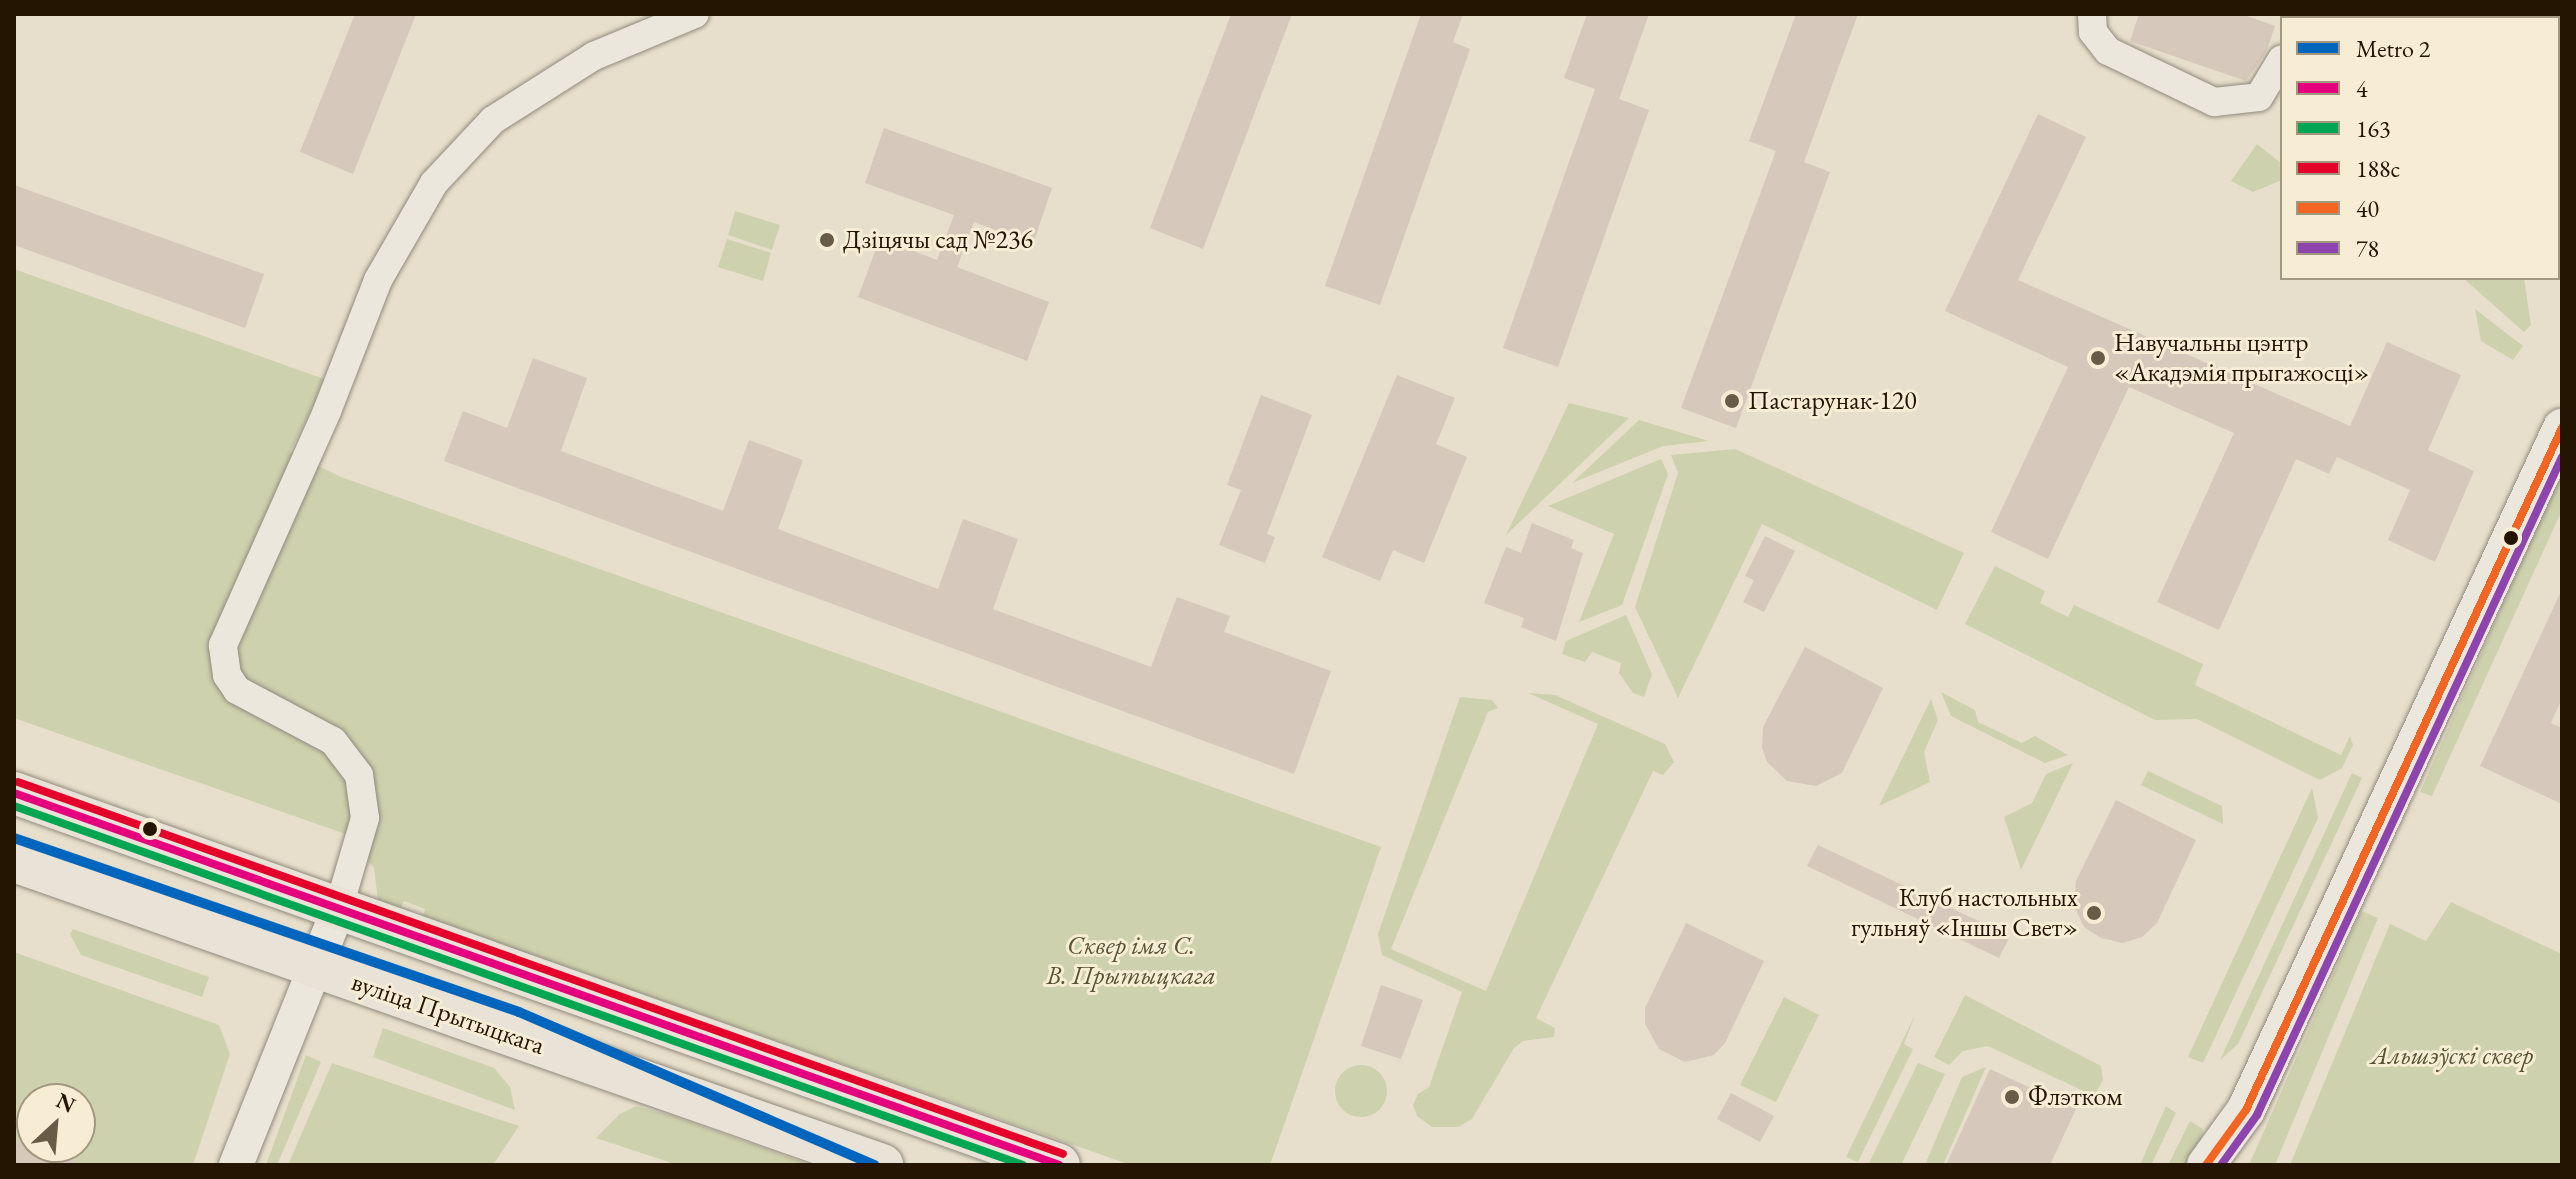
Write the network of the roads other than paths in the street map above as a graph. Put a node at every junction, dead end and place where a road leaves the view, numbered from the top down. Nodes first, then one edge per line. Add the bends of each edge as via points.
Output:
1 (695, 14) edge
2 (2092, 14) edge
3 (2280, 62) edge
4 (2562, 428) edge
5 (14, 793) edge
6 (14, 861) edge
7 (338, 910) junction
8 (315, 970) junction
9 (2238, 1125) junction
10 (236, 1165) edge
11 (882, 1165) edge
12 (1059, 1165) edge
13 (2206, 1165) edge
14 (2231, 1165) edge

1 - 7 street via 594,56 493,120 434,183 378,280 327,411 223,645 227,675 237,690 333,741 359,775 365,818
2 - 3 street via 2093,32 2108,51 2214,102 2259,97
4 - 9 main road
5 - 7 main road
6 - 8 main road, вуліца Прытыцкага
7 - 8 street
7 - 12 main road
8 - 10 street
8 - 11 main road, вуліца Прытыцкага
9 - 13 main road
9 - 14 main road

